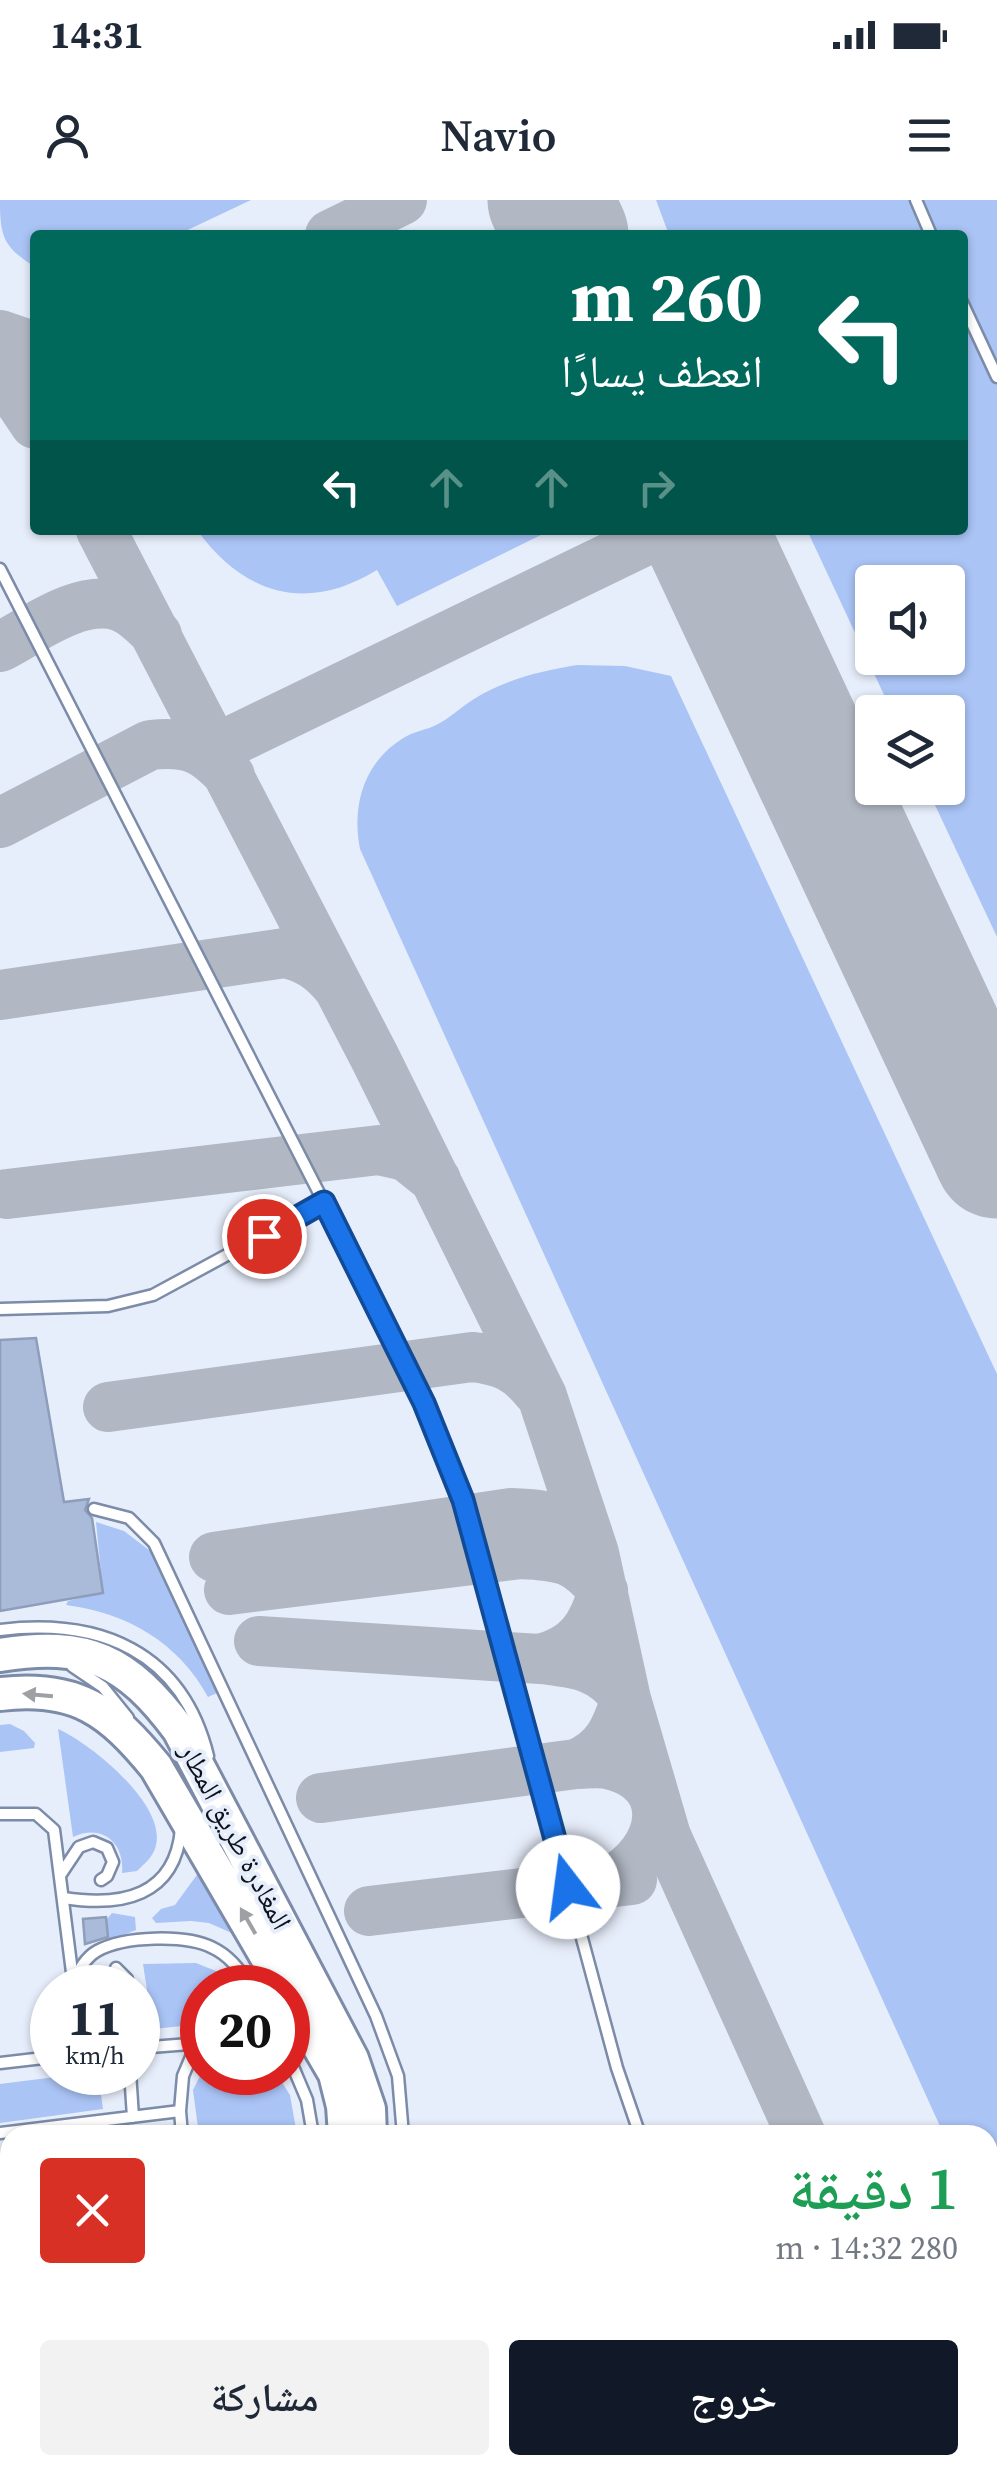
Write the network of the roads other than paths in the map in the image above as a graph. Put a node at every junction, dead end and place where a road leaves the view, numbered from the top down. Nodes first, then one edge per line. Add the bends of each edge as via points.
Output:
1 (916, 200) edge
2 (929, 230) edge
3 (968, 315) edge
4 (997, 377) edge
5 (0, 569) edge
6 (324, 1202) junction
7 (0, 1309) edge
8 (94, 1509) dead end
9 (0, 1630) edge
10 (0, 1657) edge
11 (0, 1694) edge
12 (185, 1721) junction
13 (156, 1767) junction
14 (178, 1800) junction
15 (0, 1814) edge
16 (61, 1875) junction
17 (100, 1880) dead end
18 (64, 1898) junction
19 (72, 1965) edge
20 (82, 1965) edge
21 (232, 1965) edge
22 (30, 2060) edge
23 (0, 2063) edge
24 (132, 2095) edge
25 (181, 2095) edge
26 (305, 2095) edge
27 (180, 2111) junction
28 (133, 2116) junction
29 (63, 2125) edge
30 (181, 2125) edge
31 (311, 2125) edge
32 (344, 2125) edge
33 (376, 2125) edge
34 (402, 2125) edge
35 (636, 2125) edge

1 - 2 lane
3 - 4 lane
5 - 6 lane
6 - 7 lane via 152,1295 108,1306
6 - 35 lane via 424,1403 470,1519
8 - 34 lane via 129,1518 154,1543 385,2036 398,2076
9 - 12 lane via 59,1626 110,1638 173,1683
10 - 12 main road, المغادرة طريق المطار via 38,1649 106,1662
10 - 13 lane via 44,1657 92,1677 123,1710
13 -> 11 main road via 94,1705
12 - 33 main road, المغادرة طريق المطار via 215,1797 352,2058
13 - 14 main road
14 - 18 lane via 180,1840 164,1876 116,1902
32 -> 14 main road via 335,2074
15 - 16 lane via 28,1812 49,1823
16 - 17 lane via 79,1847 93,1842 107,1848 113,1862
16 - 18 lane
18 - 19 lane
20 - 21 lane via 114,1945 176,1938 223,1954
22 - 23 lane
24 - 28 lane
25 - 27 lane
26 - 31 lane
27 - 28 lane
27 - 30 lane
28 - 29 lane

